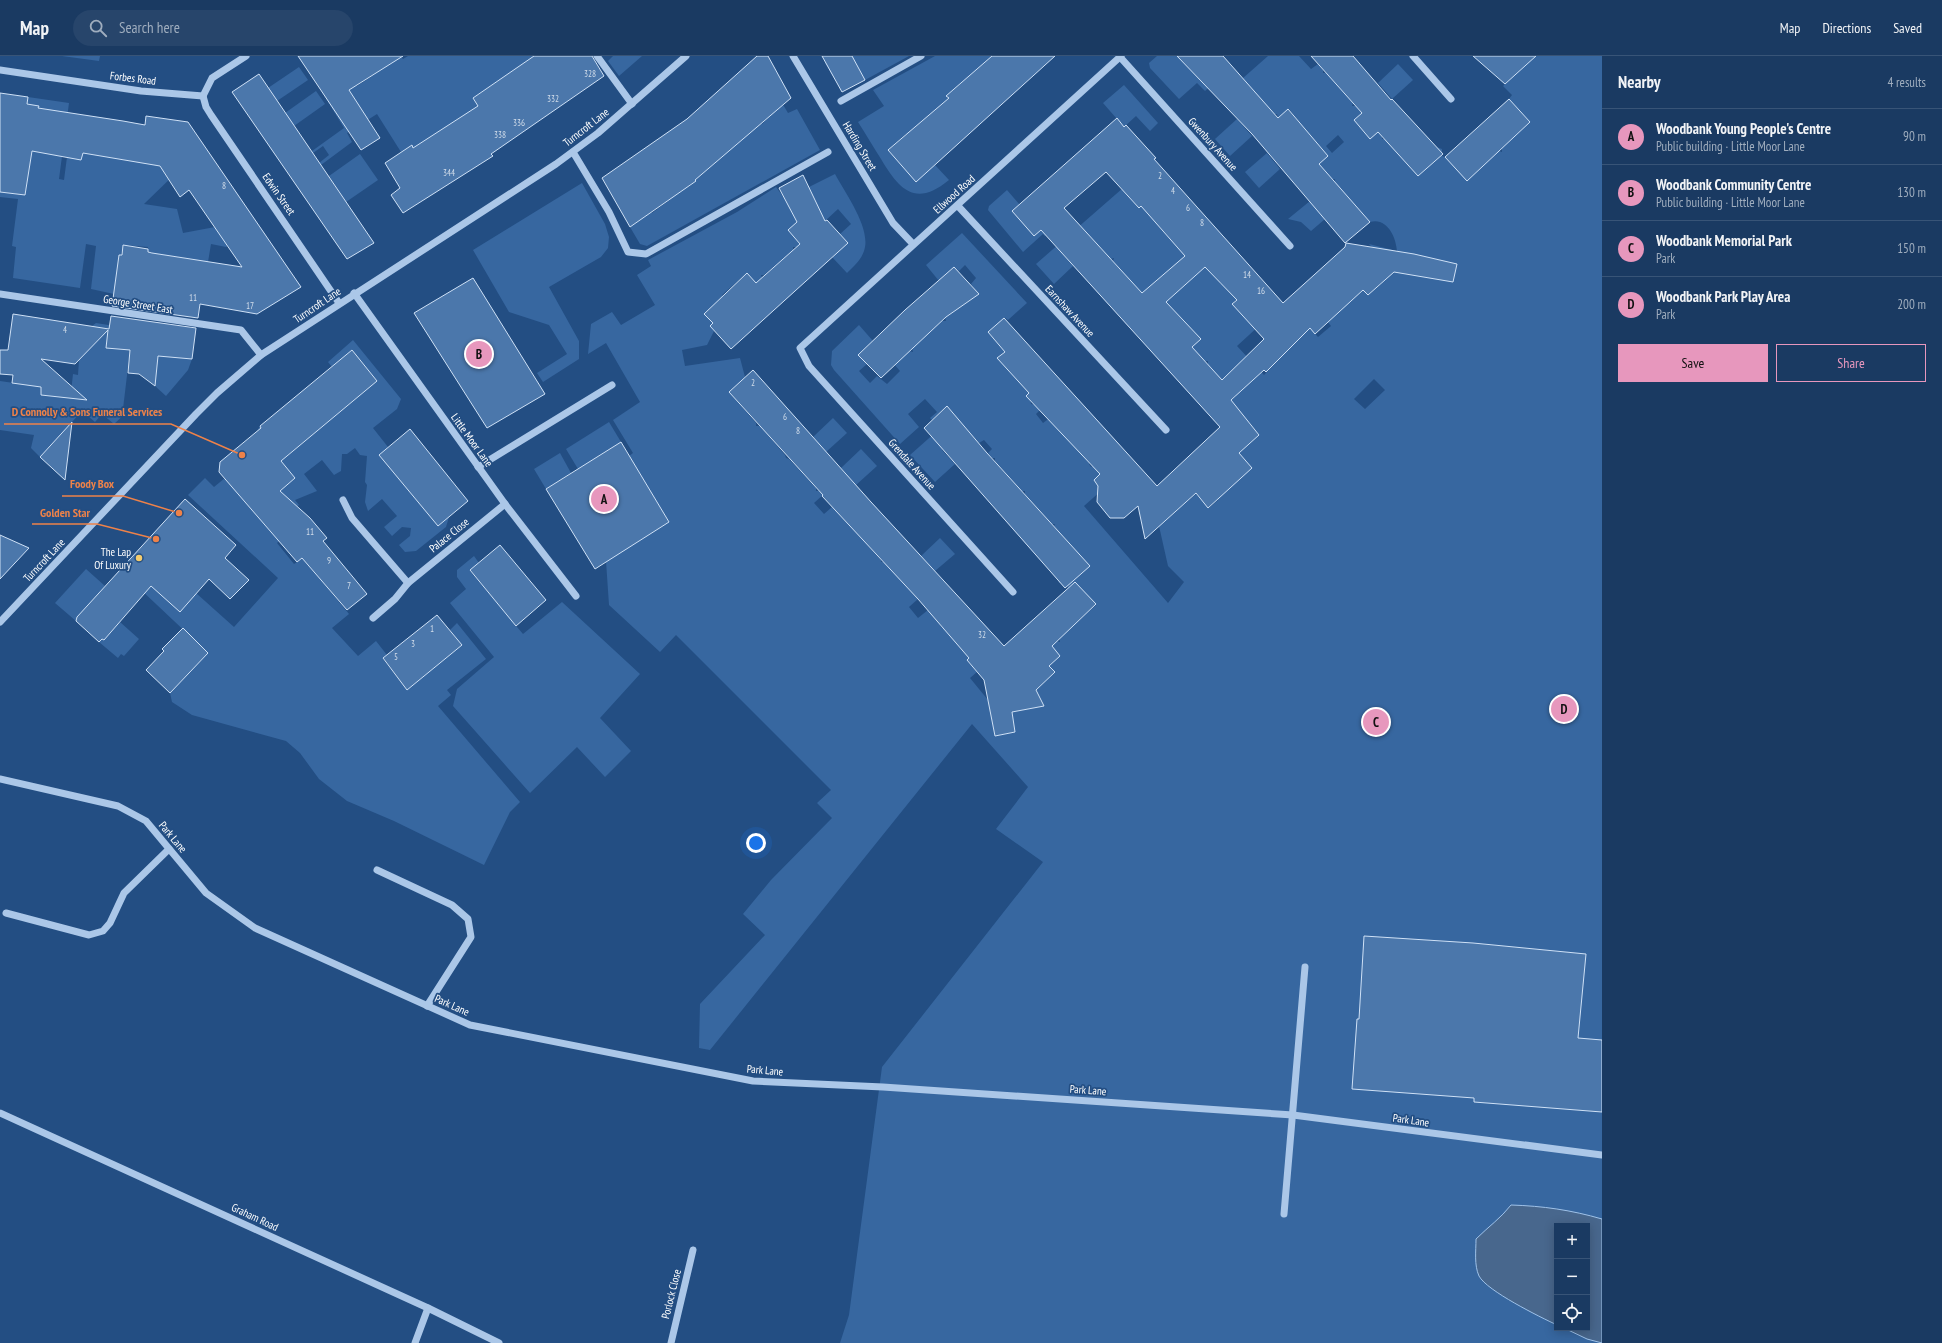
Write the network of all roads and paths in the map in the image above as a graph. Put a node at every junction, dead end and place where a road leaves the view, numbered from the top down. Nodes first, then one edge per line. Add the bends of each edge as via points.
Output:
1 (246, 56) edge
2 (597, 56) edge
3 (686, 56) edge
4 (793, 56) edge
5 (921, 56) edge
6 (1120, 56) edge
7 (1413, 56) edge
8 (0, 70) edge
9 (203, 96) junction
10 (1451, 99) dead end
11 (841, 101) dead end
12 (632, 104) junction
13 (573, 152) junction
14 (828, 152) dead end
15 (958, 206) junction
16 (913, 244) junction
17 (1290, 246) dead end
18 (354, 293) junction
19 (0, 294) edge
20 (339, 303) junction
21 (800, 348) joint
22 (261, 356) junction
23 (612, 385) dead end
24 (1166, 430) dead end
25 (478, 467) junction
26 (343, 500) dead end
27 (505, 504) junction
28 (408, 583) junction
29 (1013, 592) dead end
30 (576, 596) dead end
31 (373, 618) dead end
32 (0, 622) edge
33 (0, 779) edge
34 (168, 848) junction
35 (377, 870) dead end
36 (6, 912) dead end
37 (1305, 967) dead end
38 (427, 1006) junction
39 (0, 1113) edge
40 (1293, 1115) junction
41 (1602, 1155) edge
42 (1284, 1214) dead end
43 (693, 1250) dead end
44 (428, 1308) junction
45 (415, 1343) edge
46 (499, 1343) edge
47 (671, 1343) edge

1 - 9 street via 212,78
2 - 12 street
3 - 12 street, Turncroft Lane
4 - 16 street, Harding Street via 893,222
5 - 11 street
6 - 15 street, Ellwood Road
6 - 17 street, Gwenbury Avenue
7 - 10 street
8 - 9 street, Forbes Road via 141,91
9 - 20 street, Edwin Street via 208,111
12 - 13 street, Turncroft Lane
13 - 14 street via 628,252 646,254
13 - 18 street, Turncroft Lane
15 - 16 street, Ellwood Road
15 - 24 street, Earnshaw Avenue
16 - 21 street, Ellwood Road
18 - 20 street, Turncroft Lane
18 - 25 street, Little Moor Lane
19 - 22 street, George Street East via 241,330
20 - 22 street, Turncroft Lane
21 - 29 street, Grendale Avenue via 808,366
22 - 32 street, Turncroft Lane via 196,414
23 - 25 street
25 - 27 street, Little Moor Lane
26 - 28 street via 352,518
27 - 28 street, Palace Close
27 - 30 street, Little Moor Lane
28 - 31 street, Palace Close via 396,599
33 - 34 street, Park Lane via 118,806 146,821
34 - 36 street via 124,894 110,923 103,931 89,935
34 - 38 street, Park Lane via 206,894 255,928
35 - 38 street via 452,905 468,919 471,937
37 - 40 street
38 - 40 street, Park Lane via 470,1025 753,1081
39 - 44 street, Graham Road
40 - 41 street, Park Lane
40 - 42 street
43 - 47 street, Porlock Close
44 - 45 street
44 - 46 street, Graham Road

